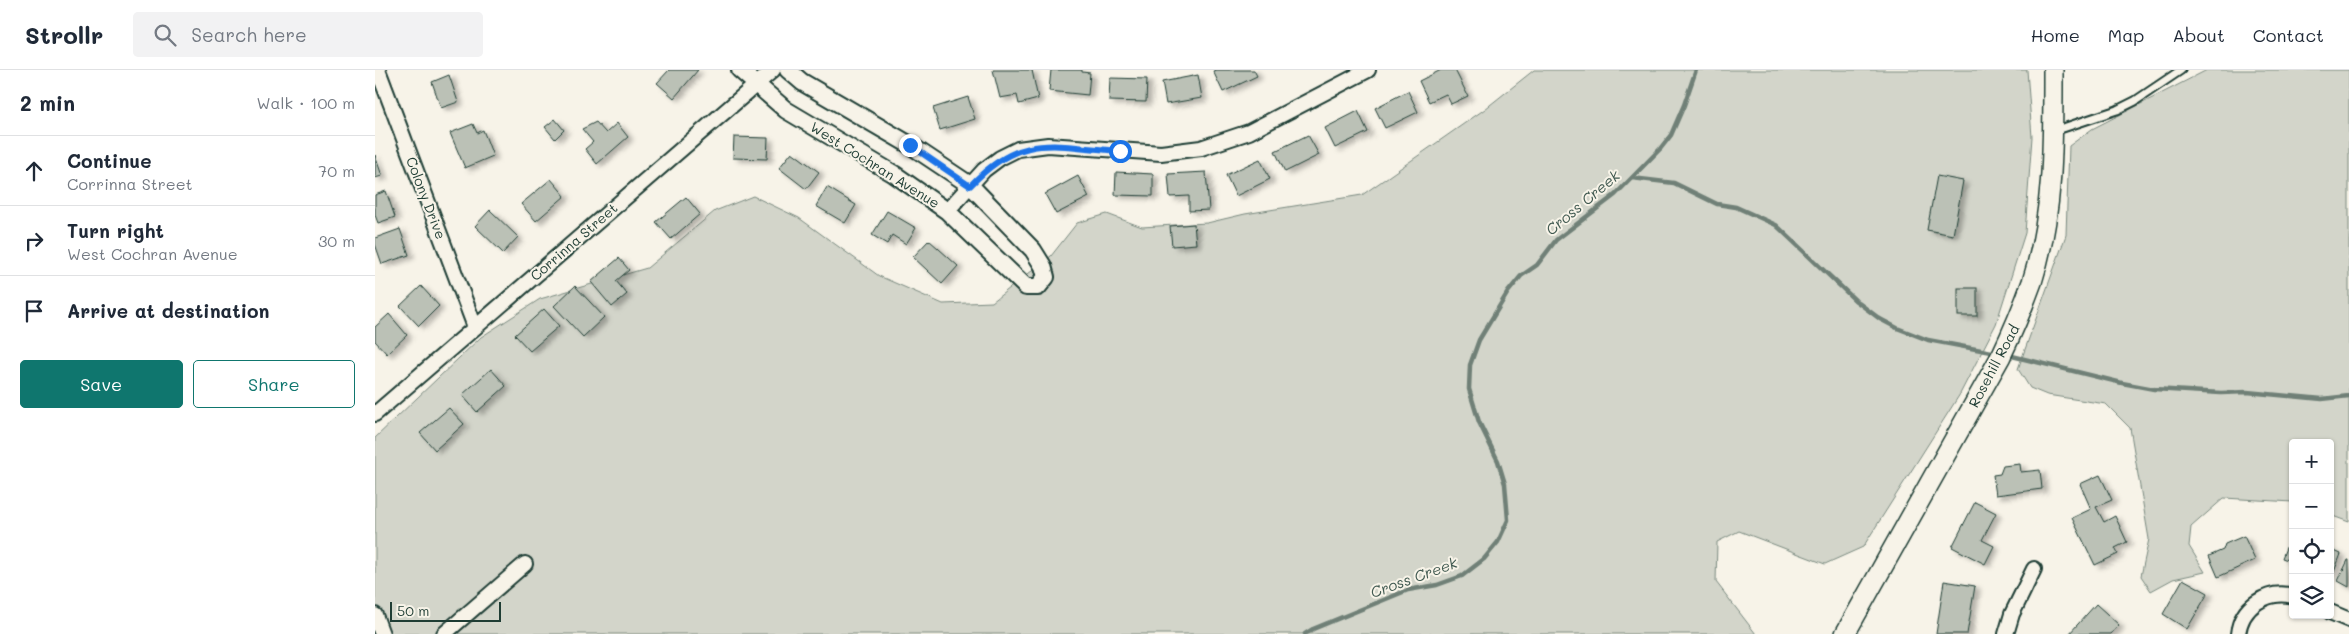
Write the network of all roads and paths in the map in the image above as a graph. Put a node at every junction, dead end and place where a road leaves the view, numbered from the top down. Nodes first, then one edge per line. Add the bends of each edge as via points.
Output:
1 (378, 70) edge
2 (740, 70) edge
3 (773, 70) edge
4 (788, 70) edge
5 (1367, 70) edge
6 (2053, 70) edge
7 (2181, 70) edge
8 (756, 84) junction
9 (2053, 131) junction
10 (970, 186) junction
11 (947, 210) junction
12 (475, 327) junction
13 (375, 414) edge
14 (525, 564) dead end
15 (2034, 569) dead end
16 (2289, 595) edge
17 (2334, 614) edge
18 (375, 615) edge
19 (2349, 620) edge
20 (382, 634) edge
21 (444, 634) edge
22 (1845, 634) edge
23 (2006, 634) edge
24 (2238, 634) edge

1 - 12 street, Colony Drive
2 - 8 street, West Cochran Avenue
3 - 8 street, Corrinna Street
4 - 10 street, West Cochran Avenue via 802,82 910,145
5 - 10 street via 1230,140 1161,153 1038,145 1018,149 1000,158
6 - 9 main road, Rosehill Road
7 - 9 lane via 2117,110
8 - 11 street, West Cochran Avenue via 786,110 894,174
8 - 12 street, Corrinna Street
9 - 22 main road, Rosehill Road via 2049,202 2042,242 2018,319 2001,356
10 - 11 street
10 - 11 street, West Cochran Avenue via 1033,250 1047,277 1038,286 1026,287
12 - 13 street, Corrinna Street
14 - 21 street
15 - 23 street
16 - 24 street via 2282,593 2256,602 2246,612
17 - 19 street
18 - 20 street

